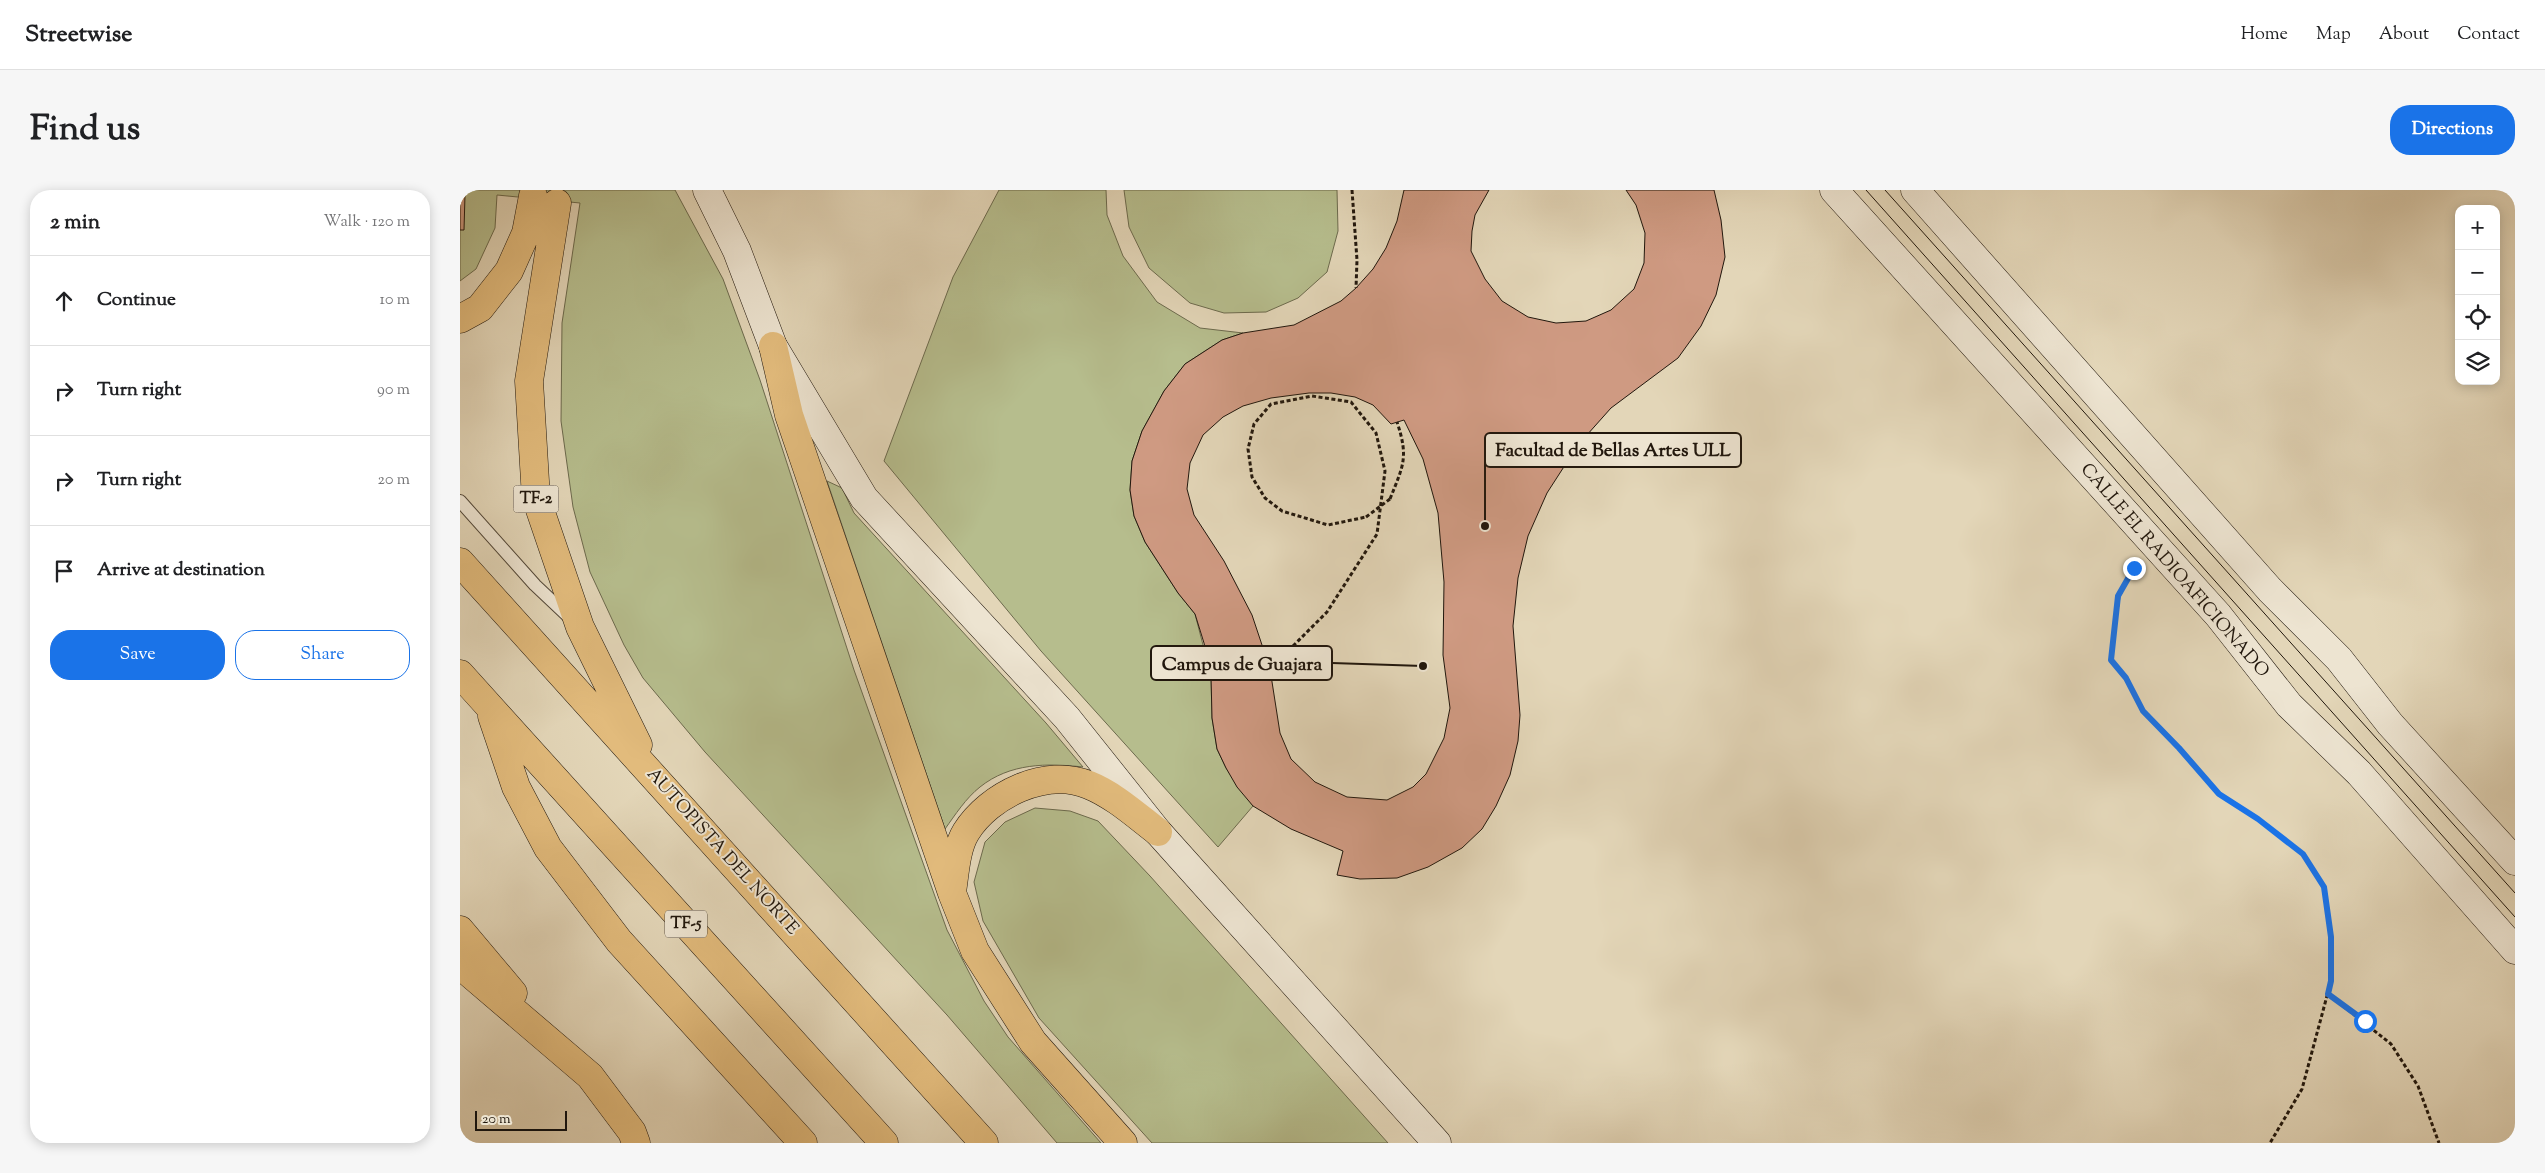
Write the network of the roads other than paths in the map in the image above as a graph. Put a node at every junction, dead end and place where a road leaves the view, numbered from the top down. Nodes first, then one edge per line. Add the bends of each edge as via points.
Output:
1 (707, 190) edge
2 (1834, 190) edge
3 (1915, 190) edge
4 (460, 319) edge
5 (773, 346) junction
6 (460, 501) edge
7 (460, 562) edge
8 (580, 627) junction
9 (460, 674) edge
10 (488, 706) junction
11 (652, 774) junction
12 (1158, 832) junction
13 (2515, 861) edge
14 (952, 893) junction
15 (460, 930) edge
16 (2515, 950) edge
17 (460, 965) edge
18 (561, 1050) junction
19 (636, 1143) edge
20 (803, 1143) edge
21 (884, 1143) edge
22 (984, 1143) edge
23 (1123, 1143) edge
24 (1437, 1143) edge

1 - 5 street via 737,251
2 - 16 street, CALLE EL RADIOAFICIONADO via 2218,616 2289,705 2359,773
3 - 13 street via 2270,590 2340,659 2390,724
4 - 8 highway, TF-2 via 480,308 508,271 545,199 529,381 535,488
5 - 12 street via 864,498 1067,718
5 - 14 highway via 789,415
6 - 8 lane via 535,585
7 - 11 highway, AUTOPISTA DEL NORTE
8 - 11 highway, TF-2
9 - 10 highway, TF-5
10 - 20 highway via 516,787 548,848 619,941
10 - 21 highway, TF-5
11 - 22 highway, AUTOPISTA DEL NORTE
12 - 14 highway via 1088,784 1043,779 997,799 965,833
12 - 24 street
14 - 23 highway via 975,951 1033,1042
15 - 18 highway
17 - 18 highway
18 - 19 highway via 590,1076 632,1132

